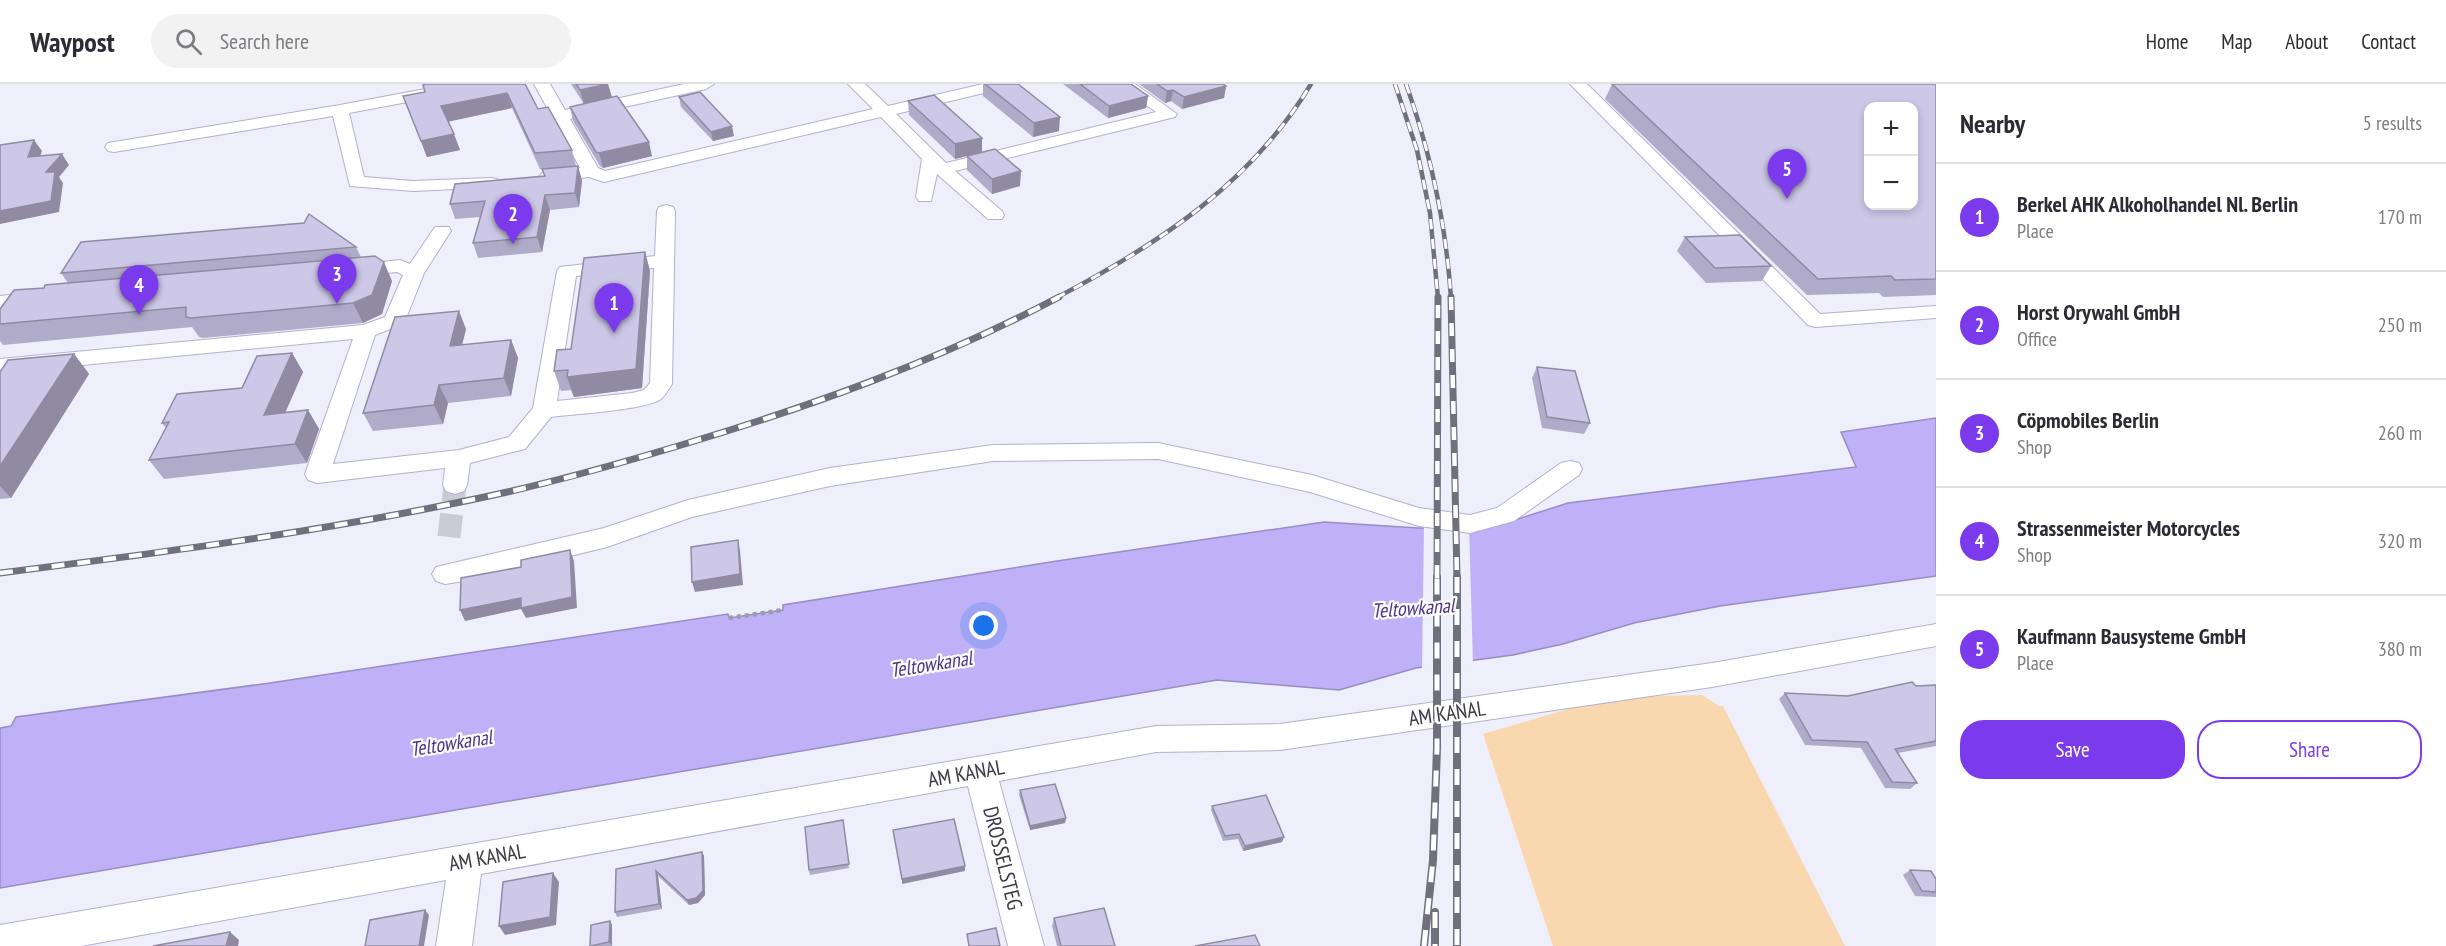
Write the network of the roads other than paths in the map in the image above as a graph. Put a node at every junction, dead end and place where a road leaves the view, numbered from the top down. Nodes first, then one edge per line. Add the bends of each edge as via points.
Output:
1 (477, 84) edge
2 (542, 84) edge
3 (706, 84) edge
4 (856, 84) edge
5 (1004, 84) edge
6 (1125, 84) edge
7 (1578, 84) edge
8 (340, 110) junction
9 (885, 113) junction
10 (560, 116) junction
11 (114, 147) dead end
12 (937, 164) junction
13 (591, 172) junction
14 (536, 178) edge
15 (502, 182) edge
16 (924, 197) dead end
17 (666, 211) dead end
18 (995, 215) dead end
19 (442, 231) dead end
20 (664, 261) junction
21 (329, 272) edge
22 (414, 273) junction
23 (56, 297) edge
24 (0, 302) edge
25 (1936, 312) edge
26 (366, 331) junction
27 (0, 366) edge
28 (544, 410) junction
29 (459, 458) junction
30 (1570, 469) dead end
31 (455, 485) tunnel mouth
32 (445, 574) dead end
33 (1936, 635) edge
34 (980, 770) junction
35 (466, 861) junction
36 (0, 943) edge
37 (454, 946) edge
38 (1026, 946) edge

1 - 8 street
2 - 10 street
3 - 10 street
4 - 9 street
5 - 9 street
6 - 12 street via 1169,114
7 - 25 street via 1815,321
8 - 11 street
8 - 15 street via 357,182 413,186
9 - 12 street
9 - 13 street via 604,177
10 - 13 street
12 - 16 street
12 - 18 street
13 - 14 street
17 - 20 street
19 - 22 street
20 - 28 street via 567,272
20 - 28 street via 661,384 652,395 632,400
21 - 22 street via 400,266
22 - 26 street via 394,321
23 - 24 street
26 - 27 street
26 - 29 street via 317,474
28 - 29 street via 517,443
29 - 31 street
30 - 32 street via 1505,515 1470,524 1419,517 1312,484 1158,451 993,453 819,479 688,509 607,537
33 - 34 street, AM KANAL via 1712,675 1280,737 1156,739
34 - 35 street, AM KANAL
34 - 38 street, DROSSELSTEG
35 - 36 street, AM KANAL
35 - 37 street

